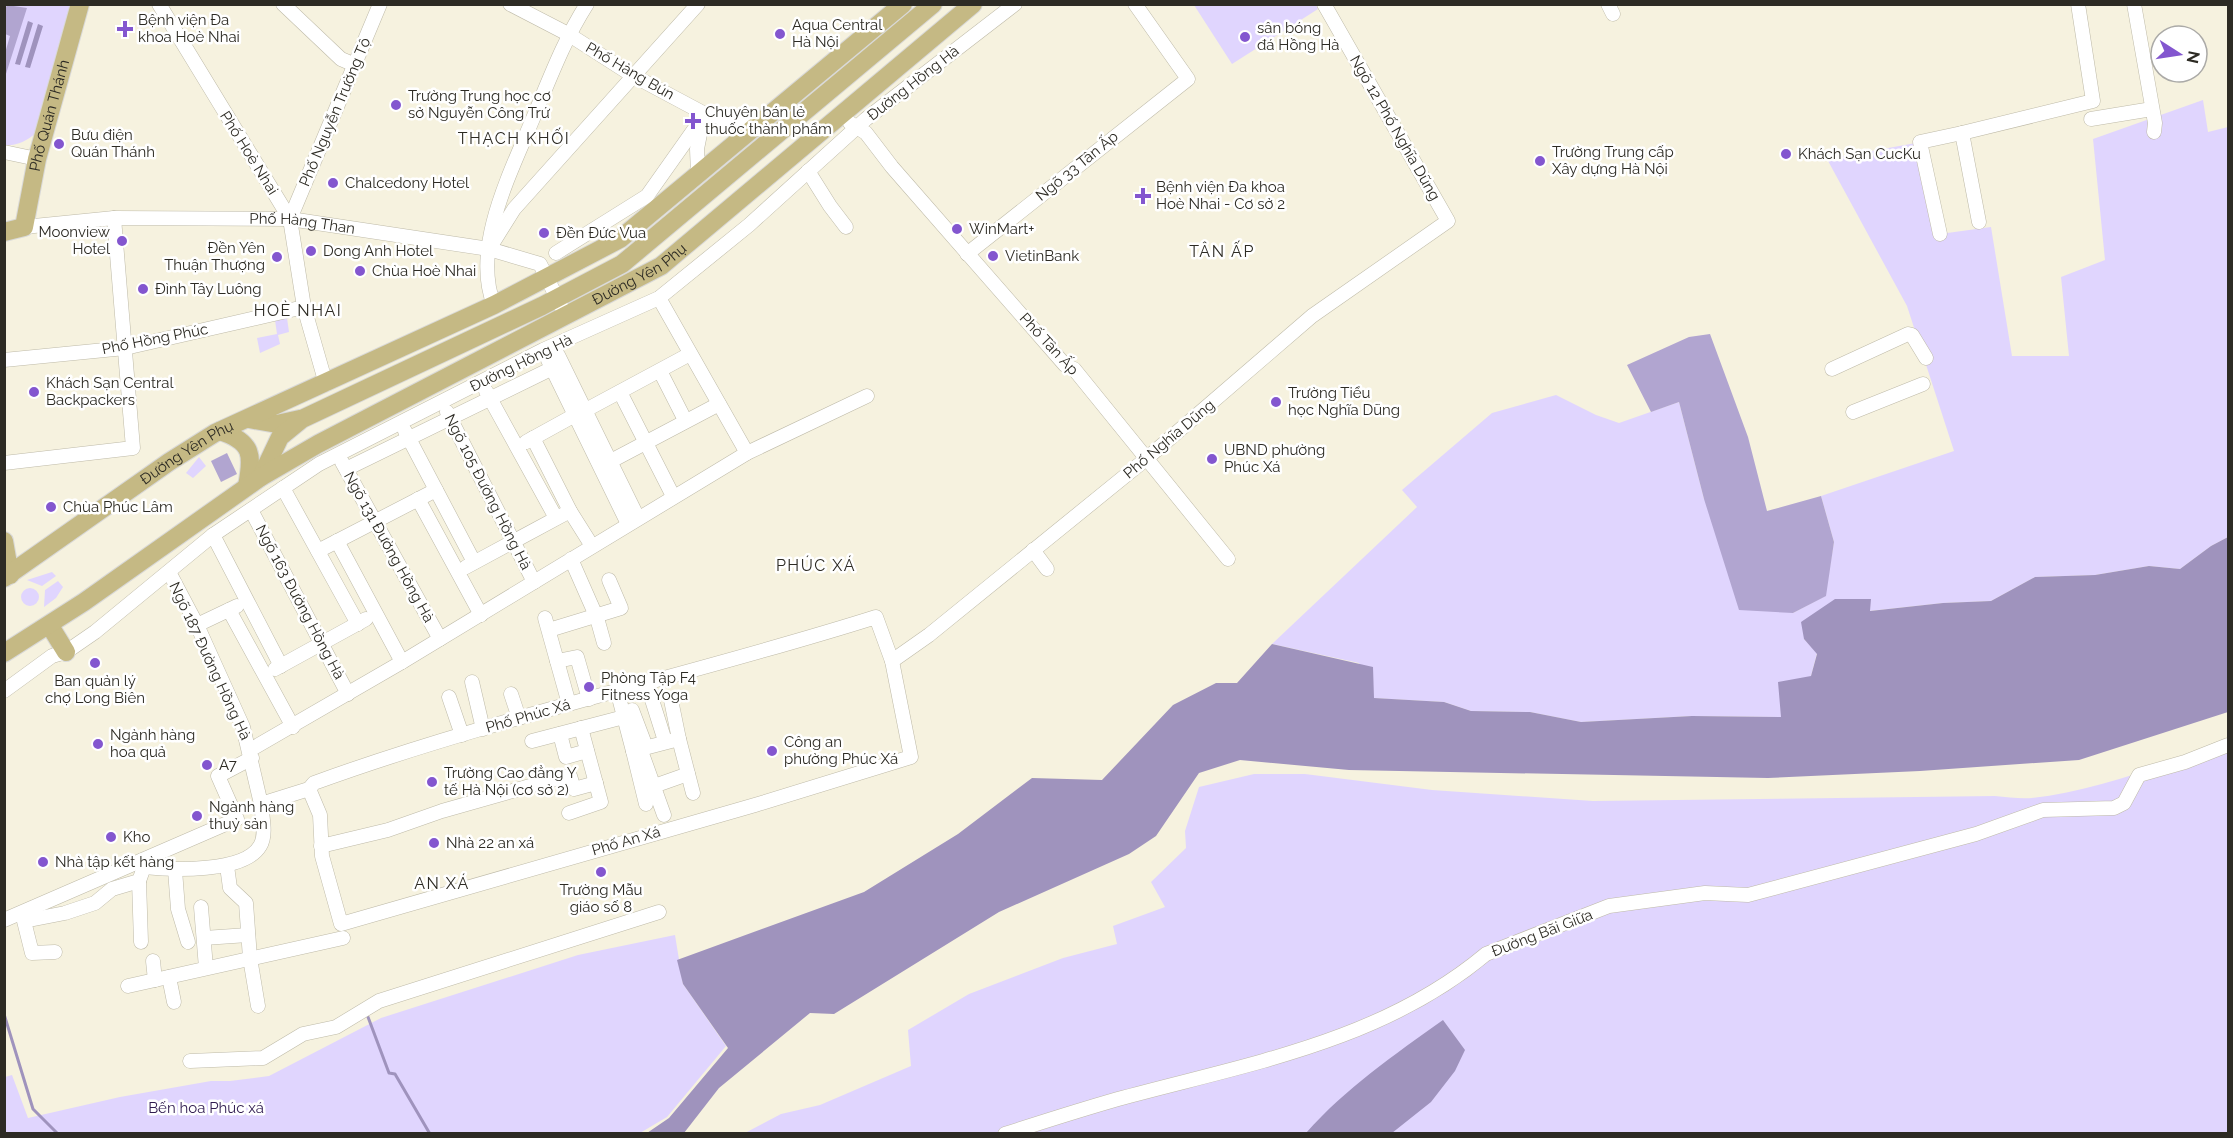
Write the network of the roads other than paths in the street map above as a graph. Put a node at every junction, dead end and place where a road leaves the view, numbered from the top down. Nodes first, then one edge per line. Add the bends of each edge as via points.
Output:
1 (80, 4) edge
2 (159, 4) edge
3 (283, 4) edge
4 (380, 4) edge
5 (510, 4) edge
6 (587, 4) edge
7 (698, 4) edge
8 (903, 4) edge
9 (933, 4) edge
10 (973, 4) edge
11 (1015, 4) edge
12 (1135, 4) edge
13 (1324, 4) edge
14 (2078, 4) edge
15 (2134, 4) edge
16 (568, 34) junction
17 (355, 65) junction
18 (632, 75) junction
19 (2152, 109) junction
20 (705, 114) junction
21 (2091, 119) dead end
22 (857, 120) junction
23 (756, 126) junction
24 (2154, 132) dead end
25 (1962, 133) junction
26 (4, 152) edge
27 (37, 159) junction
28 (808, 171) junction
29 (698, 174) junction
30 (498, 203) junction
31 (514, 209) junction
32 (114, 218) junction
33 (290, 219) junction
34 (1448, 221) joint
35 (1979, 222) dead end
36 (24, 227) junction
37 (846, 227) dead end
38 (4, 232) edge
39 (1940, 234) dead end
40 (489, 249) junction
41 (556, 253) dead end
42 (967, 254) junction
43 (548, 278) junction
44 (558, 298) junction
45 (660, 298) junction
46 (494, 305) junction
47 (304, 307) junction
48 (566, 316) junction
49 (125, 348) junction
50 (548, 348) junction
51 (690, 354) junction
52 (1926, 358) dead end
53 (4, 360) edge
54 (557, 366) junction
55 (1832, 369) dead end
56 (660, 371) junction
57 (481, 382) junction
58 (326, 384) junction
59 (1923, 384) dead end
60 (620, 392) junction
61 (867, 396) dead end
62 (489, 399) junction
63 (442, 402) junction
64 (719, 404) junction
65 (1853, 412) dead end
66 (579, 413) junction
67 (249, 418) junction
68 (450, 418) junction
69 (302, 419) junction
70 (685, 420) junction
71 (401, 424) junction
72 (220, 431) junction
73 (409, 438) junction
74 (533, 438) junction
75 (646, 442) junction
76 (516, 447) junction
77 (747, 453) junction
78 (339, 454) junction
79 (1146, 459) junction
80 (609, 462) junction
81 (4, 463) edge
82 (346, 469) junction
83 (254, 482) junction
84 (283, 488) junction
85 (436, 490) junction
86 (673, 496) junction
87 (418, 499) junction
88 (251, 510) junction
89 (570, 511) junction
90 (556, 518) junction
91 (375, 521) junction
92 (633, 521) junction
93 (213, 535) junction
94 (513, 540) junction
95 (4, 541) edge
96 (337, 541) junction
97 (592, 546) junction
98 (1033, 550) junction
99 (318, 551) junction
100 (571, 559) junction
101 (1228, 559) dead end
102 (474, 562) junction
103 (1047, 569) dead end
104 (169, 572) junction
105 (457, 572) junction
106 (7, 576) edge
107 (609, 580) dead end
108 (534, 582) junction
109 (247, 601) junction
110 (229, 610) junction
111 (376, 614) junction
112 (480, 615) junction
113 (597, 618) junction
114 (358, 624) junction
115 (197, 625) junction
116 (47, 627) junction
117 (440, 639) junction
118 (604, 643) dead end
119 (322, 644) junction
120 (66, 652) junction
121 (4, 653) edge
122 (557, 661) junction
123 (892, 661) junction
124 (402, 662) junction
125 (281, 666) junction
126 (264, 675) junction
127 (646, 681) junction
128 (472, 682) dead end
129 (617, 690) junction
130 (4, 692) edge
131 (512, 693) dead end
132 (348, 694) junction
133 (449, 697) dead end
134 (589, 699) junction
135 (671, 700) dead end
136 (570, 704) junction
137 (628, 713) junction
138 (522, 718) junction
139 (292, 727) junction
140 (580, 728) junction
141 (483, 729) junction
142 (560, 734) junction
143 (462, 735) junction
144 (679, 739) junction
145 (664, 741) junction
146 (2229, 745) edge
147 (639, 748) junction
148 (587, 751) junction
149 (251, 754) junction
150 (688, 774) junction
151 (596, 783) junction
152 (654, 786) junction
153 (309, 789) junction
154 (693, 793) dead end
155 (261, 804) junction
156 (646, 804) dead end
157 (569, 813) dead end
158 (664, 815) dead end
159 (321, 846) junction
160 (227, 866) junction
161 (176, 870) junction
162 (139, 881) junction
163 (201, 907) dead end
164 (659, 912) dead end
165 (4, 920) edge
166 (342, 931) junction
167 (248, 935) junction
168 (204, 938) junction
169 (141, 942) dead end
170 (188, 942) dead end
171 (55, 952) dead end
172 (249, 958) junction
173 (153, 961) dead end
174 (206, 968) junction
175 (162, 978) junction
176 (128, 986) dead end
177 (174, 1002) dead end
178 (258, 1006) dead end
179 (189, 1061) dead end
180 (1005, 1134) edge

1 - 27 main road, Phố Quán Thánh
2 - 33 street, Phố Hoè Nhai
3 - 17 street via 341,58
4 - 17 street, Phố Nguyễn Trường Tộ
5 - 16 street, Phố Hàng Bún
6 - 16 street
7 - 18 street
8 - 23 main road, Đường Yên Phụ
9 - 44 main road, Đường Yên Phụ via 645,247 622,264
10 - 22 main road, Đường Yên Phụ
11 - 22 street, Đường Hồng Hà
12 - 42 street, Ngõ 33 Tân Ấp via 1188,79
13 - 34 street, Ngõ 12 Phố Nghĩa Dũng
14 - 25 street via 2093,101
15 - 19 street
16 - 18 street, Phố Hàng Bún
16 - 30 street
17 - 33 street, Phố Nguyễn Trường Tộ
18 - 20 street, Phố Hàng Bún
18 - 31 street
19 - 21 street
19 - 24 street
20 - 23 street, Phố Hàng Bún
20 - 29 street via 698,141
20 - 41 street via 647,196
22 - 28 street, Đường Hồng Hà
22 - 42 street, Phố Tân Ấp
22 - 48 main road, Đường Yên Phụ via 661,266
23 - 29 main road, Đường Yên Phụ
25 - 35 street
25 - 39 street via 1920,142
26 - 27 street
27 - 36 main road, Phố Quán Thánh
28 - 37 street
28 - 45 street, Đường Hồng Hà via 732,241
29 - 43 main road, Đường Yên Phụ via 620,239
30 - 31 street via 501,209
30 - 40 street
31 - 40 street
32 - 33 street, Phố Hàng Than
32 - 36 street, Phố Hàng Than
32 - 49 street
33 - 40 street, Phố Hàng Than
33 - 47 street, Phố Hoè Nhai
34 - 79 street, Phố Nghĩa Dũng via 1312,316
36 - 38 main road, Phố Hàng Than
40 - 43 street, Phố Hàng Than via 540,264
40 - 46 street via 489,291
42 - 79 street, Phố Tân Ấp via 1065,364 1074,369
43 - 44 street, Phố Hàng Than
43 - 46 main road, Đường Yên Phụ
44 - 48 street, Phố Hàng Than
44 - 69 main road, Đường Yên Phụ
45 - 50 street, Đường Hồng Hà
45 - 51 street
46 - 58 main road, Đường Yên Phụ
47 - 49 street, Phố Hồng Phúc
47 - 58 street, Phố Hoè Nhai
48 - 83 main road, Đường Yên Phụ via 337,433
49 - 53 street, Phố Hồng Phúc
49 - 81 street via 133,448
50 - 54 street
50 - 57 street, Đường Hồng Hà
51 - 56 street
51 - 64 street
52 - 55 street via 1908,334
54 - 62 street, Đường Hồng Hà
54 - 66 street
56 - 60 street
56 - 70 street
57 - 62 street
57 - 63 street, Đường Hồng Hà
58 - 67 main road, Đường Yên Phụ
59 - 65 street
60 - 66 street
60 - 75 street
61 - 77 street
62 - 68 street, Đường Hồng Hà
62 - 76 street
63 - 68 street, Ngõ 105 Đường Hồng Hà
63 - 71 street, Đường Hồng Hà
64 - 70 street
64 - 77 street
66 - 74 street
66 - 80 street
66 - 92 street
67 - 69 main road, Đường Yên Phụ via 277,424
67 - 72 main road, Đường Yên Phụ
68 - 73 street, Đường Hồng Hà
68 - 94 street, Ngõ 105 Đường Hồng Hà
69 - 83 main road, Đường Yên Phụ via 275,444
70 - 75 street
71 - 73 street
71 - 78 street, Đường Hồng Hà
72 - 83 main road via 247,447
72 - 106 main road, Đường Yên Phụ via 169,462
73 - 82 street, Đường Hồng Hà
73 - 85 street
74 - 76 street
74 - 89 street
75 - 80 street
75 - 86 street
76 - 90 street
77 - 86 street
78 - 82 street, Ngõ 131 Đường Hồng Hà
78 - 84 street, Đường Hồng Hà
79 - 98 street, Phố Nghĩa Dũng
79 - 101 street, Phố Tân Ấp
80 - 92 street
82 - 91 street, Ngõ 131 Đường Hồng Hà
83 - 116 main road, Đường Yên Phụ
84 - 88 street, Đường Hồng Hà
84 - 99 street
85 - 87 street
85 - 102 street
86 - 92 street
87 - 91 street
87 - 105 street
88 - 93 street, Đường Hồng Hà
88 - 119 street, Ngõ 163 Đường Hồng Hà
89 - 90 street
89 - 97 street
90 - 94 street
91 - 96 street
91 - 117 street, Ngõ 131 Đường Hồng Hà
92 - 97 street
93 - 104 street, Đường Hồng Hà
93 - 109 street
94 - 102 street
94 - 108 street, Ngõ 105 Đường Hồng Hà
95 - 106 main road
96 - 99 street
96 - 111 street
97 - 100 street
98 - 103 street
98 - 123 street, Phố Nghĩa Dũng
99 - 114 street
100 - 108 street
100 - 113 street
102 - 105 street
104 - 115 street, Ngõ 187 Đường Hồng Hà
104 - 120 street, Đường Hồng Hà
105 - 112 street
107 - 113 street via 621,608
108 - 112 street
109 - 110 street
109 - 125 street
110 - 115 street
110 - 126 street
111 - 114 street
111 - 124 street
112 - 117 street
113 - 118 street
113 - 122 street via 547,624
114 - 119 street
115 - 149 street, Ngõ 187 Đường Hồng Hà via 243,727
116 - 120 main road
116 - 121 main road, Đường Yên Phụ
117 - 124 street
119 - 125 street
119 - 132 street, Ngõ 163 Đường Hồng Hà
120 - 130 street, Đường Hồng Hà via 52,656
122 - 134 street via 578,657
122 - 136 street
123 - 127 street, Phố Phúc Xá via 876,617
123 - 166 street, Phố An Xá via 911,757
124 - 132 street
125 - 126 street
126 - 139 street
127 - 129 street, Phố Phúc Xá
127 - 145 street
128 - 141 street
129 - 134 street, Phố Phúc Xá
129 - 137 street
131 - 138 street
132 - 139 street
133 - 143 street
134 - 136 street, Phố Phúc Xá
135 - 144 street
136 - 138 street, Phố Phúc Xá
137 - 140 street
137 - 147 street
138 - 141 street, Phố Phúc Xá
138 - 142 street via 533,745
139 - 149 street
140 - 142 street
140 - 148 street
141 - 143 street, Phố Phúc Xá
142 - 148 street via 566,757
143 - 153 street, Phố Phúc Xá via 368,763 314,783
144 - 145 street
144 - 150 street
145 - 147 street
146 - 180 street, Đường Bãi Giữa via 2145,772 2135,780 2120,806 2043,810 1976,834 1748,895 1705,893 1609,906 1486,954 1388,1018 1245,1068 1117,1100
147 - 152 street
147 - 156 street
148 - 151 street
149 - 155 street
149 - 165 street via 218,776 237,819
150 - 152 street
150 - 154 street
151 - 157 street via 601,802
151 - 159 street via 574,789 570,776 558,778 388,830
152 - 158 street
153 - 155 street, Phố Phúc Xá
153 - 159 street via 320,816
155 - 160 street via 260,846 246,858
159 - 166 street
160 - 161 street
160 - 167 street via 230,888 246,903
161 - 162 street via 144,867
161 - 170 street via 178,909
162 - 169 street
162 - 171 street via 112,889 95,903 24,921 32,953
163 - 168 street
164 - 179 street via 379,1001 336,1027 303,1034 263,1058
166 - 172 street, Phố An Xá
167 - 168 street
167 - 172 street
168 - 174 street
172 - 174 street, Phố An Xá
172 - 178 street
173 - 175 street
174 - 175 street, Phố An Xá
175 - 176 street, Phố An Xá
175 - 177 street

